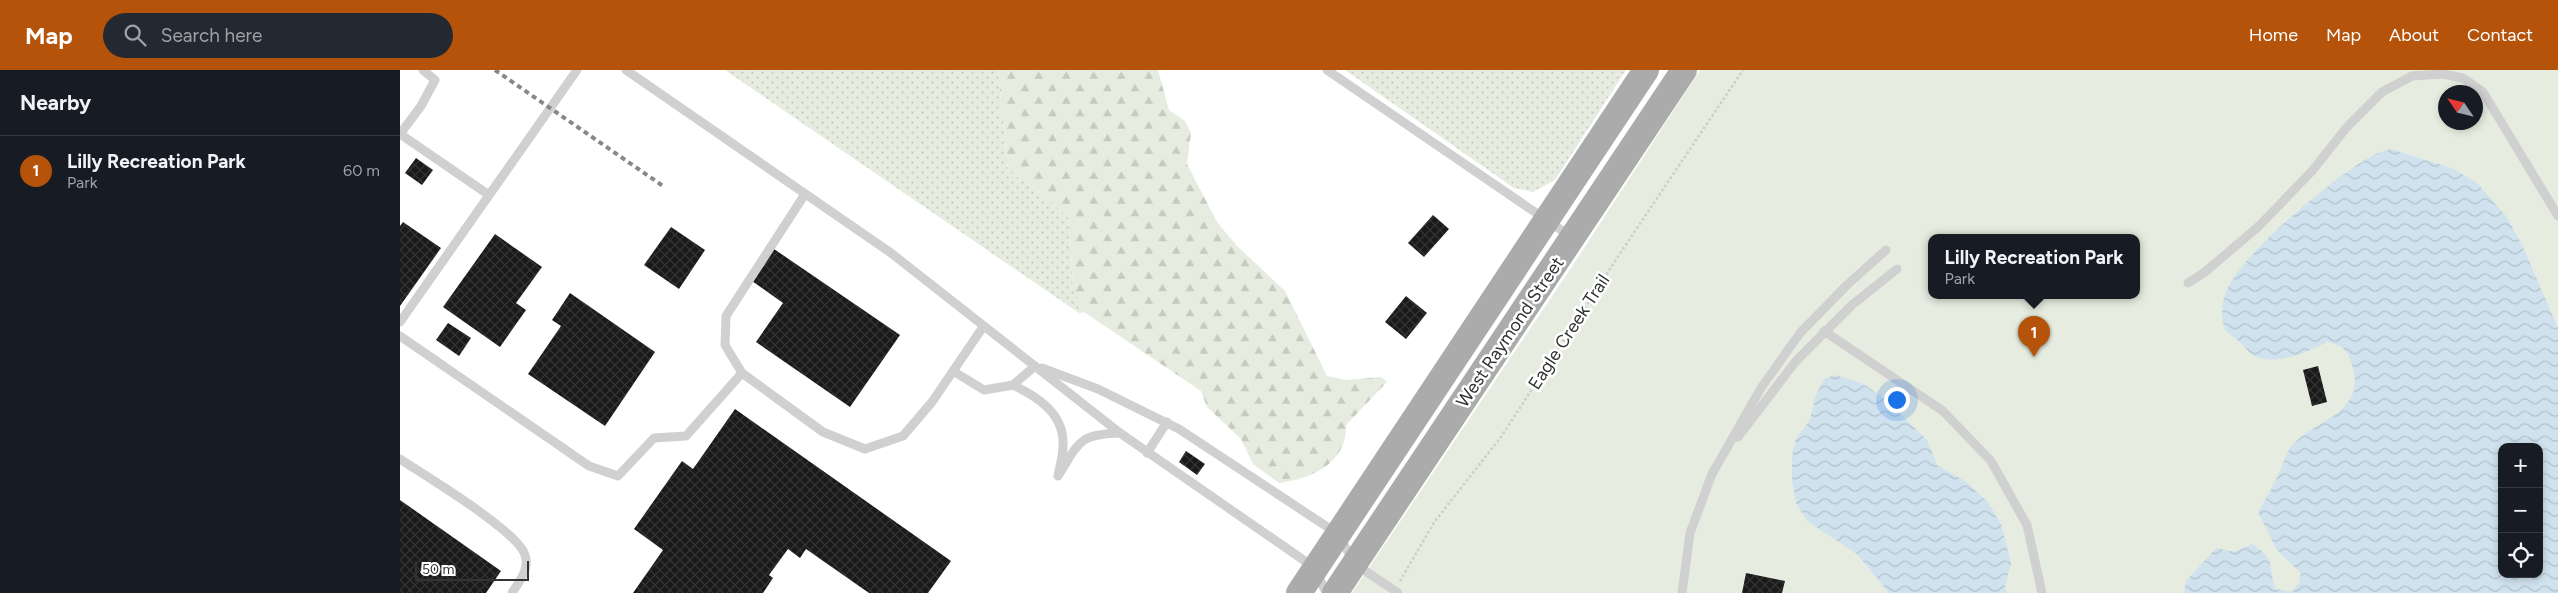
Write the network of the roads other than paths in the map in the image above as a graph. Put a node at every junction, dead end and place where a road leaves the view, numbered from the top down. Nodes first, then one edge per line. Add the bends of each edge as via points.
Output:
1 (423, 70) edge
2 (577, 70) edge
3 (626, 70) edge
4 (1327, 70) edge
5 (1646, 70) edge
6 (1684, 70) edge
7 (400, 134) edge
8 (805, 194) junction
9 (490, 195) junction
10 (2558, 216) edge
11 (1547, 220) junction
12 (1572, 238) junction
13 (1886, 250) dead end
14 (1897, 269) dead end
15 (2188, 283) dead end
16 (400, 322) edge
17 (982, 327) junction
18 (1824, 332) junction
19 (400, 336) edge
20 (1035, 366) junction
21 (953, 371) junction
22 (742, 374) junction
23 (1013, 385) junction
24 (1167, 422) junction
25 (1120, 433) junction
26 (1147, 453) junction
27 (400, 459) edge
28 (1712, 474) junction
29 (1338, 534) junction
30 (1355, 564) junction
31 (1316, 568) junction
32 (1396, 592) edge
33 (512, 593) edge
34 (1299, 593) edge
35 (1326, 593) edge
36 (1335, 593) edge
37 (1682, 593) edge
38 (2042, 593) edge

1 - 7 lane via 435,80
2 - 9 lane
3 - 8 lane
4 - 11 lane
5 - 11 main road, West Raymond Street
6 - 12 main road, West Raymond Street
7 - 9 lane
8 - 17 lane via 891,252
8 - 22 lane via 726,316 725,345
9 - 16 lane
10 - 15 lane via 2483,92 2463,78 2443,74 2412,76 2382,92 2259,226 2206,272
11 - 12 lane
11 - 29 main road, West Raymond Street
12 - 30 main road, West Raymond Street
13 - 28 lane via 1800,333 1761,388
14 - 18 lane
17 - 20 lane
17 - 21 lane
18 - 28 lane via 1796,361
18 - 38 lane via 1943,411 1991,461 2027,526
19 - 22 lane via 589,466 618,476 654,438 686,436
20 - 23 lane
20 - 24 lane via 1098,389
20 - 25 lane
21 - 22 lane via 903,436 865,449 823,432
21 - 23 lane via 984,390
23 - 25 lane via 1036,396 1056,417 1064,441 1058,476 1078,444 1096,434
24 - 26 lane
24 - 29 lane
25 - 26 lane
26 - 31 lane
27 - 33 lane via 509,534 525,554 525,573
28 - 37 lane via 1690,533
29 - 30 lane
29 - 31 main road, West Raymond Street
30 - 32 lane
30 - 36 main road, West Raymond Street
31 - 34 main road, West Raymond Street
31 - 35 lane

